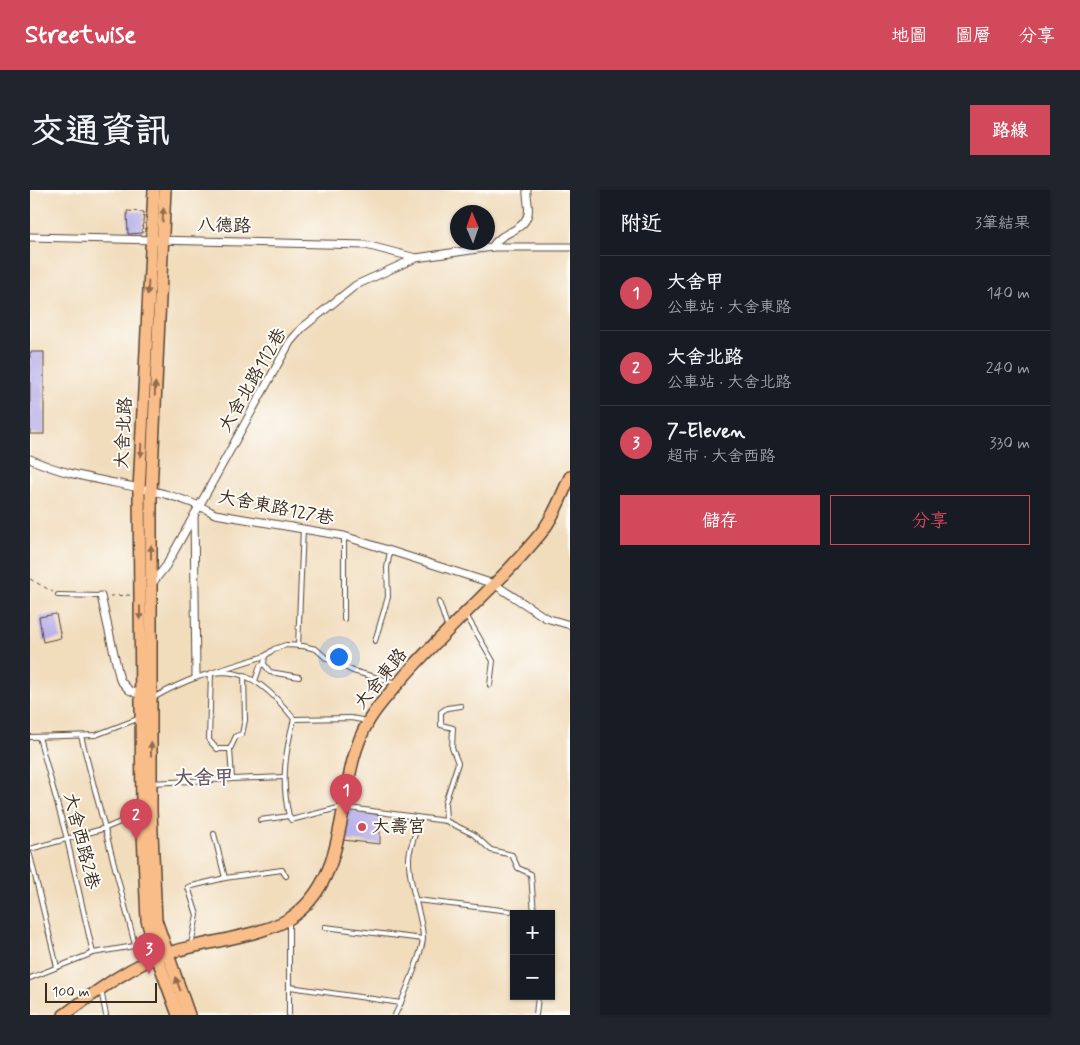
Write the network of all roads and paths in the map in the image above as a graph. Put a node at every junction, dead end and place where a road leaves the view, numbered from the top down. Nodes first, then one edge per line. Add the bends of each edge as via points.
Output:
1 (154, 190) edge
2 (165, 190) edge
3 (527, 190) edge
4 (30, 237) edge
5 (156, 239) junction
6 (495, 243) edge
7 (495, 247) edge
8 (570, 247) edge
9 (471, 250) edge
10 (416, 258) junction
11 (30, 459) edge
12 (570, 477) edge
13 (145, 491) junction
14 (199, 505) junction
15 (194, 515) junction
16 (303, 528) junction
17 (344, 536) junction
18 (390, 551) junction
19 (30, 578) edge
20 (494, 584) junction
21 (144, 588) junction
22 (58, 595) joint
23 (101, 596) junction
24 (439, 602) dead end
25 (465, 613) junction
26 (344, 619) dead end
27 (570, 625) edge
28 (448, 630) junction
29 (375, 641) dead end
30 (298, 646) junction
31 (265, 656) junction
32 (264, 664) junction
33 (212, 673) junction
34 (244, 675) junction
35 (196, 676) junction
36 (299, 677) dead end
37 (255, 681) junction
38 (398, 683) junction
39 (490, 684) dead end
40 (146, 697) junction
41 (461, 706) dead end
42 (146, 718) junction
43 (294, 719) junction
44 (368, 721) junction
45 (81, 736) junction
46 (30, 737) edge
47 (39, 737) junction
48 (230, 749) junction
49 (284, 777) junction
50 (232, 779) junction
51 (146, 783) junction
52 (342, 807) junction
53 (147, 812) junction
54 (289, 816) junction
55 (414, 818) junction
56 (260, 820) dead end
57 (446, 821) junction
58 (106, 828) junction
59 (214, 834) dead end
60 (67, 839) junction
61 (30, 850) edge
62 (30, 855) edge
63 (286, 876) dead end
64 (225, 878) junction
65 (416, 900) junction
66 (534, 910) edge
67 (510, 911) dead end
68 (289, 920) junction
69 (325, 927) dead end
70 (423, 939) junction
71 (158, 943) junction
72 (135, 945) junction
73 (191, 946) junction
74 (93, 954) junction
75 (162, 955) junction
76 (57, 967) junction
77 (30, 978) edge
78 (290, 987) junction
79 (100, 989) junction
80 (538, 1000) edge
81 (401, 1003) junction
82 (64, 1015) edge
83 (106, 1015) edge
84 (178, 1015) edge
85 (189, 1015) edge
86 (289, 1015) edge
87 (395, 1015) edge
88 (536, 1015) edge

1 - 5 main road
5 -> 2 main road
3 - 6 street via 528,215 521,227 502,235
4 - 5 street, 八德路
5 - 10 street, 八德路 via 366,245
5 - 13 main road, 大舍北路
7 - 8 street, 大舍北路112巷
9 - 10 street, 大舍北路112巷
10 - 14 street, 大舍北路112巷 via 356,285 302,328 290,342
11 - 13 street, 大舍東路127巷
12 - 20 main road, 大舍東路 via 542,532
13 - 14 street, 大舍東路127巷
13 - 21 main road, 大舍北路
14 - 15 street, 大舍北路112巷
14 - 16 street, 大舍東路127巷 via 215,514
15 - 21 street, 大舍北路112巷 via 166,566
15 - 35 street
16 - 17 street, 大舍東路127巷
16 - 30 lane
17 - 18 street, 大舍東路127巷
17 - 26 lane, 大舍東路127巷
18 - 20 street, 大舍東路127巷
18 - 29 lane via 388,597
19 - 22 path
20 - 25 main road, 大舍東路
20 - 27 street, 大舍東路127巷 via 546,618
21 - 23 path
21 - 40 main road, 大舍北路
22 - 23 lane
23 - 40 street via 120,680 129,690
24 - 28 lane
25 - 28 main road, 大舍東路
25 - 39 lane via 493,661
28 - 38 main road, 大舍東路
30 - 31 lane via 286,645
30 - 38 lane via 316,649 352,671
31 - 32 lane
31 - 33 lane
32 - 36 lane via 270,672
32 - 37 lane via 260,666
33 - 34 lane
33 - 35 lane
33 - 48 lane via 209,740 217,749
34 - 37 lane
34 - 48 lane via 245,720 242,734 236,736
35 - 40 lane
37 - 43 lane via 278,698
38 - 44 main road, 大舍東路
40 - 42 main road, 大舍北路
41 - 57 lane via 442,712 441,725 453,728 452,748 458,763 445,803
42 - 45 lane via 111,731
42 - 51 main road, 大舍北路
43 - 44 lane via 351,718
43 - 49 lane
44 - 52 main road, 大舍東路 via 358,742
45 - 47 lane
45 - 58 lane
46 - 47 lane
47 - 60 lane, 大舍西路2巷
48 - 50 lane
49 - 50 lane
49 - 54 lane
50 - 51 lane
51 - 53 main road, 大舍北路
52 - 54 lane via 291,820
52 - 55 lane via 399,813
52 - 68 main road, 大舍東路 via 335,850 326,876 311,900
53 - 58 lane
53 - 71 main road, 大舍北路
54 - 56 lane
55 - 57 lane
55 - 65 lane via 417,828 409,853 409,878
57 - 66 lane via 473,834 491,850 512,856 518,868 531,874
58 - 60 lane
58 - 72 lane
59 - 64 lane
60 - 61 lane
60 - 74 lane, 大舍西路2巷
62 - 76 lane
63 - 64 lane via 282,870
64 - 73 lane via 188,887 197,915
65 - 67 lane
65 - 70 lane
68 - 73 main road, 大舍東路 via 266,929
68 - 78 lane
69 - 70 lane
70 - 81 lane
71 - 72 lane
71 - 75 main road, 大舍北路
72 - 74 lane
73 - 75 main road, 大舍東路
74 - 76 lane
75 - 79 main road, 大舍東路 via 131,969
75 - 84 main road
85 -> 75 main road
76 - 77 lane
78 - 81 lane
78 - 86 lane
79 - 82 main road, 大舍東路
79 - 83 lane
80 - 88 lane
81 - 87 lane

